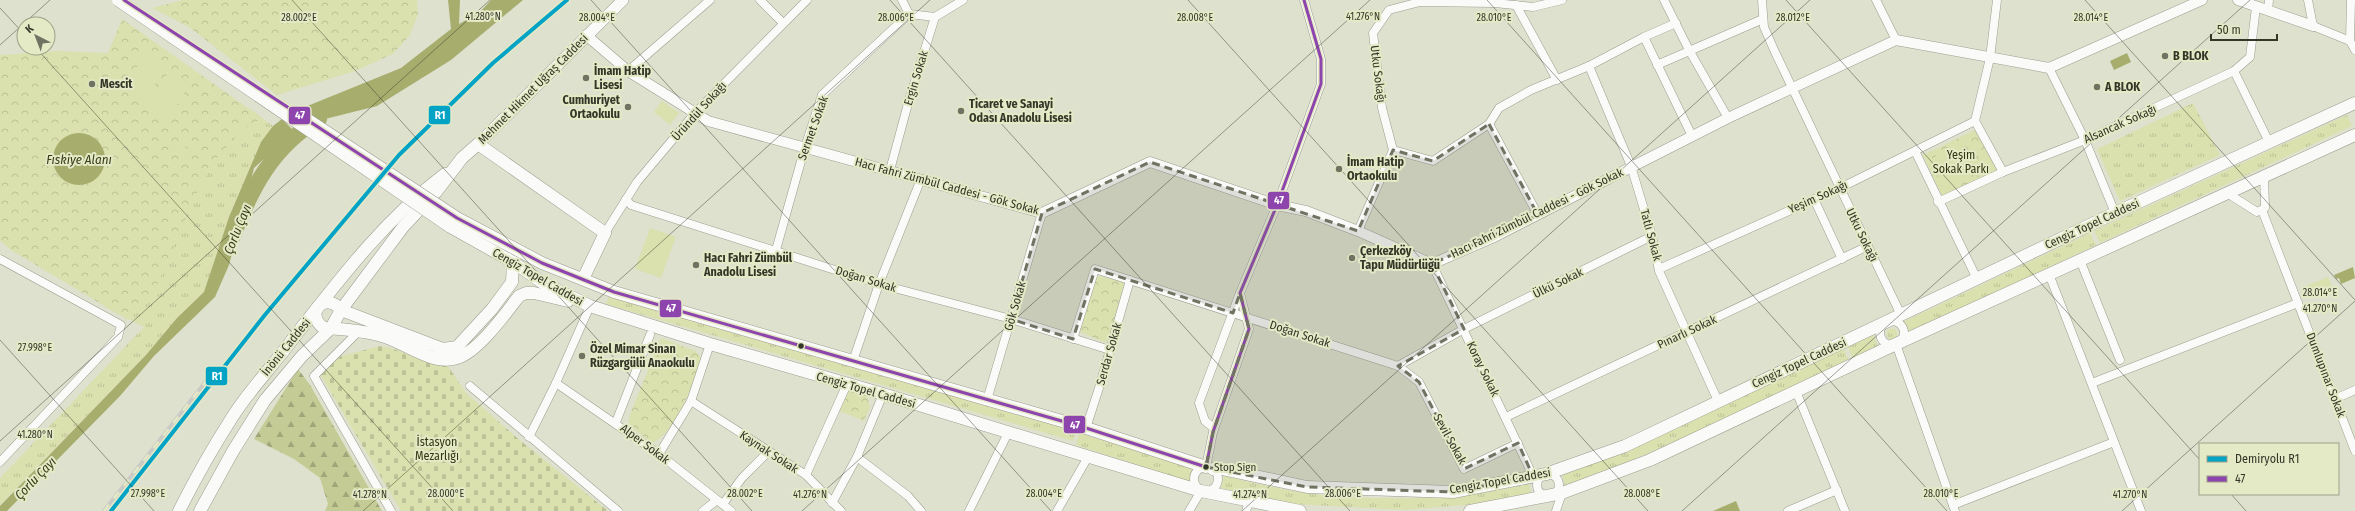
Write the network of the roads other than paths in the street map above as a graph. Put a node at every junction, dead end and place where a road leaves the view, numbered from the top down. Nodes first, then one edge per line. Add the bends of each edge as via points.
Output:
1 (623, 0) edge
2 (710, 0) edge
3 (760, 0) edge
4 (807, 0) edge
5 (902, 0) edge
6 (963, 0) edge
7 (1304, 0) edge
8 (1562, 0) edge
9 (1664, 0) edge
10 (1762, 0) edge
11 (1876, 0) edge
12 (1997, 0) edge
13 (2202, 0) edge
14 (2238, 0) edge
15 (2308, 0) edge
16 (2351, 0) edge
17 (123, 1) edge
18 (1516, 5) junction
19 (2268, 5) edge
20 (2256, 8) junction
21 (909, 14) junction
22 (935, 17) junction
23 (1763, 19) junction
24 (783, 23) junction
25 (1676, 24) junction
26 (2312, 26) junction
27 (586, 35) junction
28 (1644, 37) junction
29 (1896, 40) junction
30 (2350, 41) junction
31 (1689, 50) junction
32 (2355, 50) edge
33 (1990, 58) junction
34 (1657, 65) junction
35 (1589, 66) junction
36 (2049, 68) junction
37 (628, 71) junction
38 (2234, 71) junction
39 (1557, 80) junction
40 (1792, 89) junction
41 (2355, 103) edge
42 (695, 113) junction
43 (1728, 118) junction
44 (1975, 121) junction
45 (1489, 124) junction
46 (2355, 135) edge
47 (1692, 136) junction
48 (2085, 140) junction
49 (2269, 142) junction
50 (478, 144) junction
51 (805, 147) junction
52 (1393, 150) junction
53 (1915, 151) junction
54 (460, 162) junction
55 (1631, 166) junction
56 (890, 170) junction
57 (2003, 172) junction
58 (2264, 176) junction
59 (921, 179) junction
60 (1840, 188) junction
61 (2227, 193) junction
62 (413, 198) joint
63 (626, 199) junction
64 (1814, 199) junction
65 (1938, 202) junction
66 (1277, 205) junction
67 (2262, 210) junction
68 (1042, 213) junction
69 (2115, 213) junction
70 (1538, 214) junction
71 (453, 222) junction
72 (1358, 231) junction
73 (605, 233) junction
74 (1652, 236) junction
75 (1868, 246) junction
76 (776, 250) junction
77 (1842, 258) junction
78 (0, 259) edge
79 (2080, 260) junction
80 (513, 262) junction
81 (1432, 264) junction
82 (1659, 268) junction
83 (2049, 274) junction
84 (582, 279) junction
85 (1977, 279) junction
86 (1130, 280) junction
87 (880, 284) junction
88 (1240, 293) junction
89 (2298, 303) junction
90 (319, 305) junction
91 (587, 305) junction
92 (341, 310) junction
93 (1233, 313) junction
94 (1901, 316) junction
95 (1246, 317) junction
96 (1011, 319) junction
97 (1885, 324) junction
98 (331, 328) junction
99 (1464, 329) junction
100 (358, 332) junction
101 (1686, 333) junction
102 (650, 335) dead end
103 (1073, 339) junction
104 (710, 344) junction
105 (1896, 344) junction
106 (1110, 350) junction
107 (2120, 360) dead end
108 (853, 361) junction
109 (1398, 366) junction
110 (556, 383) junction
111 (2092, 383) junction
112 (847, 384) junction
113 (470, 386) dead end
114 (2355, 390) edge
115 (1796, 391) junction
116 (883, 394) junction
117 (2335, 399) junction
118 (987, 400) junction
119 (691, 401) junction
120 (1718, 401) junction
121 (1506, 417) junction
122 (616, 422) junction
123 (1086, 428) junction
124 (1214, 428) junction
125 (1008, 433) junction
126 (529, 437) junction
127 (2114, 442) junction
128 (1518, 444) junction
129 (2355, 450) edge
130 (769, 451) junction
131 (660, 454) junction
132 (857, 457) junction
133 (1088, 457) junction
134 (0, 462) edge
135 (1210, 468) junction
136 (1546, 474) junction
137 (806, 475) junction
138 (1533, 476) junction
139 (1837, 490) junction
140 (1201, 491) junction
141 (1556, 495) junction
142 (720, 502) junction
143 (832, 503) junction
144 (1248, 506) edge
145 (1954, 508) edge
146 (1493, 509) edge
147 (179, 511) edge
148 (200, 511) edge
149 (391, 511) edge
150 (618, 511) edge
151 (703, 511) edge
152 (731, 511) edge
153 (841, 511) edge
154 (920, 511) edge
155 (969, 511) edge
156 (1057, 511) edge
157 (1189, 511) edge
158 (1300, 511) edge
159 (1470, 511) edge
160 (1556, 511) edge
161 (1788, 511) edge
162 (1845, 511) edge
163 (2141, 511) edge

1 - 27 main road, Mehmet Hikmet Uğraş Caddesi
2 - 37 street
3 - 24 street
4 - 24 street, Üründül Sokağı
5 - 21 street
6 - 22 street
7 - 66 street via 1321,59 1321,84
8 - 18 street, Utku Sokağı via 1533,7
9 - 25 street
10 - 23 street, Utku Sokağı
11 - 29 street
12 - 33 street
13 - 36 street
14 - 20 street
15 - 26 street
16 - 30 street
17 - 71 main road, bridge
18 - 39 street
18 - 52 street, Utku Sokağı via 1420,2 1389,10 1373,33 1382,108
19 - 20 street
19 - 26 street
20 - 38 street, Alsancak Sokağı via 2250,57
21 - 22 street
21 - 51 street, Sermet Sokak via 822,95
22 - 56 street, Ergin Sokak
23 - 31 street
23 - 40 street, Utku Sokağı via 1764,27
24 - 42 street, Üründül Sokağı
25 - 28 street
25 - 31 street
26 - 30 street
27 - 37 street, Hacı Fahri Zümbül Caddesi - Gök Sokak
27 - 50 main road, Mehmet Hikmet Uğraş Caddesi
28 - 34 street
28 - 35 street
29 - 33 street
29 - 40 street, Hacı Fahri Zümbül Caddesi - Gök Sokak
30 - 32 street
31 - 34 street
31 - 43 street
33 - 36 street
33 - 44 street
34 - 47 street
35 - 39 street
35 - 55 street, Tatlı Sokak
36 - 48 street
37 - 42 street, Hacı Fahri Zümbül Caddesi - Gök Sokak
38 - 48 street, Alsancak Sokağı
38 - 49 street
39 - 45 street via 1531,90 1499,108
40 - 43 street, Hacı Fahri Zümbül Caddesi - Gök Sokak
40 - 60 street, Utku Sokağı
41 - 49 main road, Cengiz Topel Caddesi
42 - 51 street, Hacı Fahri Zümbül Caddesi - Gök Sokak via 708,121
42 - 63 street, Üründül Sokağı via 637,182
43 - 47 street, Hacı Fahri Zümbül Caddesi - Gök Sokak
44 - 53 street, Yeşim Sokağı
44 - 57 street
45 - 52 street via 1433,161
45 - 70 street
46 - 58 main road, Cengiz Topel Caddesi
47 - 55 street, Hacı Fahri Zümbül Caddesi - Gök Sokak
48 - 57 street, Alsancak Sokağı
48 - 69 street
49 - 69 main road, Cengiz Topel Caddesi
50 - 54 main road, Mehmet Hikmet Uğraş Caddesi
50 - 73 main road
51 - 56 street, Hacı Fahri Zümbül Caddesi - Gök Sokak
51 - 76 street, Sermet Sokak
52 - 72 street
53 - 60 street, Yeşim Sokağı
53 - 65 street
54 - 62 main road, Mehmet Hikmet Uğraş Caddesi
54 - 92 main road, Mehmet Hikmet Uğraş Caddesi via 379,258
55 - 70 street, Hacı Fahri Zümbül Caddesi - Gök Sokak
55 - 74 street, Tatlı Sokak
56 - 59 street, Hacı Fahri Zümbül Caddesi - Gök Sokak
57 - 65 street, Alsancak Sokağı
58 - 61 main road, Cengiz Topel Caddesi
58 - 67 street via 2265,208
59 - 68 street, Hacı Fahri Zümbül Caddesi - Gök Sokak
59 - 87 street
60 - 64 street, Yeşim Sokağı
60 - 75 street, Utku Sokağı
61 - 67 street via 2257,212
61 - 79 main road, Cengiz Topel Caddesi
62 - 90 main road, İnönü Caddesi via 389,222
63 - 73 street, Üründül Sokağı
63 - 76 street, Doğan Sokak via 631,205
64 - 77 street
64 - 82 street, Yeşim Sokağı
65 - 85 street
66 - 68 street, Hacı Fahri Zümbül Caddesi - Gök Sokak via 1150,162
66 - 72 street, Hacı Fahri Zümbül Caddesi - Gök Sokak via 1306,211
66 - 88 street
67 - 89 street, Dumlupınar Sokak
68 - 96 street, Gök Sokak
69 - 85 main road, Cengiz Topel Caddesi
70 - 81 street, Hacı Fahri Zümbül Caddesi - Gök Sokak via 1492,238
71 - 80 main road, Cengiz Topel Caddesi
71 - 84 main road, Cengiz Topel Caddesi
72 - 81 street, Hacı Fahri Zümbül Caddesi - Gök Sokak
73 - 84 main road
74 - 82 street, Tatlı Sokak
74 - 99 street, Ülkü Sokak
75 - 77 street, Pınarlı Sokak
75 - 94 street, Utku Sokağı
76 - 87 street, Doğan Sokak
77 - 101 street, Pınarlı Sokak
78 - 134 street via 121,325 118,337
79 - 83 main road, Cengiz Topel Caddesi
79 - 107 street
80 - 91 main road, Cengiz Topel Caddesi via 543,283
80 - 92 main road via 512,282 492,309 457,347 443,349
81 - 99 street, Koray Sokak
82 - 101 street, Tatlı Sokak
83 - 105 main road, Cengiz Topel Caddesi
83 - 111 street
84 - 108 main road, Cengiz Topel Caddesi via 614,292
85 - 94 main road, Cengiz Topel Caddesi
86 - 93 street, Doğan Sokak
86 - 103 street, Doğan Sokak via 1095,269
86 - 106 street, Serdar Sokak
87 - 96 street, Doğan Sokak
87 - 108 street
88 - 93 street
88 - 95 street
89 - 111 street
89 - 117 street, Dumlupınar Sokak
90 - 92 main road via 329,301 337,304
90 - 98 main road via 316,311 319,324 324,328
90 - 147 main road, İnönü Caddesi via 233,416 194,480
91 - 100 main road via 526,293 519,296 470,352 457,358 442,360 384,337
91 - 104 main road, Cengiz Topel Caddesi
91 - 110 street
92 - 98 main road
93 - 95 street, Doğan Sokak
93 - 124 street via 1199,403 1205,421
94 - 97 main road, Cengiz Topel Caddesi
95 - 109 street, Doğan Sokak
95 - 124 street via 1249,329
96 - 103 street, Doğan Sokak
96 - 118 street, Gök Sokak
97 - 105 street via 1880,329 1882,340 1888,344
97 - 105 street via 1896,322 1902,328 1903,336
97 - 120 main road, Cengiz Topel Caddesi
98 - 100 main road
98 - 148 main road, İnönü Caddesi via 302,356 265,400
99 - 109 street
99 - 121 street, Koray Sokak
100 - 149 street via 314,376
101 - 120 street, Tatlı Sokak
101 - 121 street, Pınarlı Sokak
102 - 122 street
103 - 106 street, Doğan Sokak
104 - 112 main road, Cengiz Topel Caddesi
104 - 119 street
105 - 115 main road, Cengiz Topel Caddesi
105 - 145 street
106 - 123 street, Serdar Sokak
108 - 118 main road, Cengiz Topel Caddesi
109 - 128 street, Sevil Sokak via 1419,382 1464,469
110 - 122 street, Alper Sokak
110 - 126 street
111 - 127 street
112 - 116 main road, Cengiz Topel Caddesi
112 - 137 street
113 - 126 street
114 - 117 street
115 - 139 street
115 - 141 main road, Cengiz Topel Caddesi via 1650,460
116 - 125 main road, Cengiz Topel Caddesi
116 - 132 street
117 - 129 street, Dumlupınar Sokak
118 - 123 main road, Cengiz Topel Caddesi
119 - 130 street, Kaynak Sokak
119 - 131 street
120 - 136 main road, Cengiz Topel Caddesi via 1625,446
121 - 128 street, Koray Sokak
122 - 131 street, Alper Sokak
123 - 135 main road, Cengiz Topel Caddesi
124 - 135 street
125 - 133 main road, Cengiz Topel Caddesi
125 - 155 street
126 - 150 street
127 - 145 street
127 - 163 street
128 - 138 street, Koray Sokak
130 - 137 street, Kaynak Sokak
130 - 142 street
131 - 142 street, Alper Sokak
132 - 143 street
132 - 154 street via 908,496
133 - 140 main road, Cengiz Topel Caddesi
133 - 156 street
135 - 138 main road, Cengiz Topel Caddesi via 1307,487 1453,492
135 - 140 street via 1198,469 1194,476 1195,484
135 - 140 street via 1218,476 1217,484 1212,490
136 - 138 main road, Cengiz Topel Caddesi
136 - 141 street via 1556,477 1559,483
136 - 141 street via 1538,481 1538,489 1543,495
137 - 143 street, Kaynak Sokak
139 - 161 street
139 - 162 street
140 - 144 main road, Cengiz Topel Caddesi
140 - 157 street
141 - 146 main road, Cengiz Topel Caddesi
141 - 160 street
142 - 151 street
142 - 152 street, Alper Sokak
143 - 153 street, Kaynak Sokak
144 - 158 main road, Cengiz Topel Caddesi
146 - 159 main road, Cengiz Topel Caddesi

